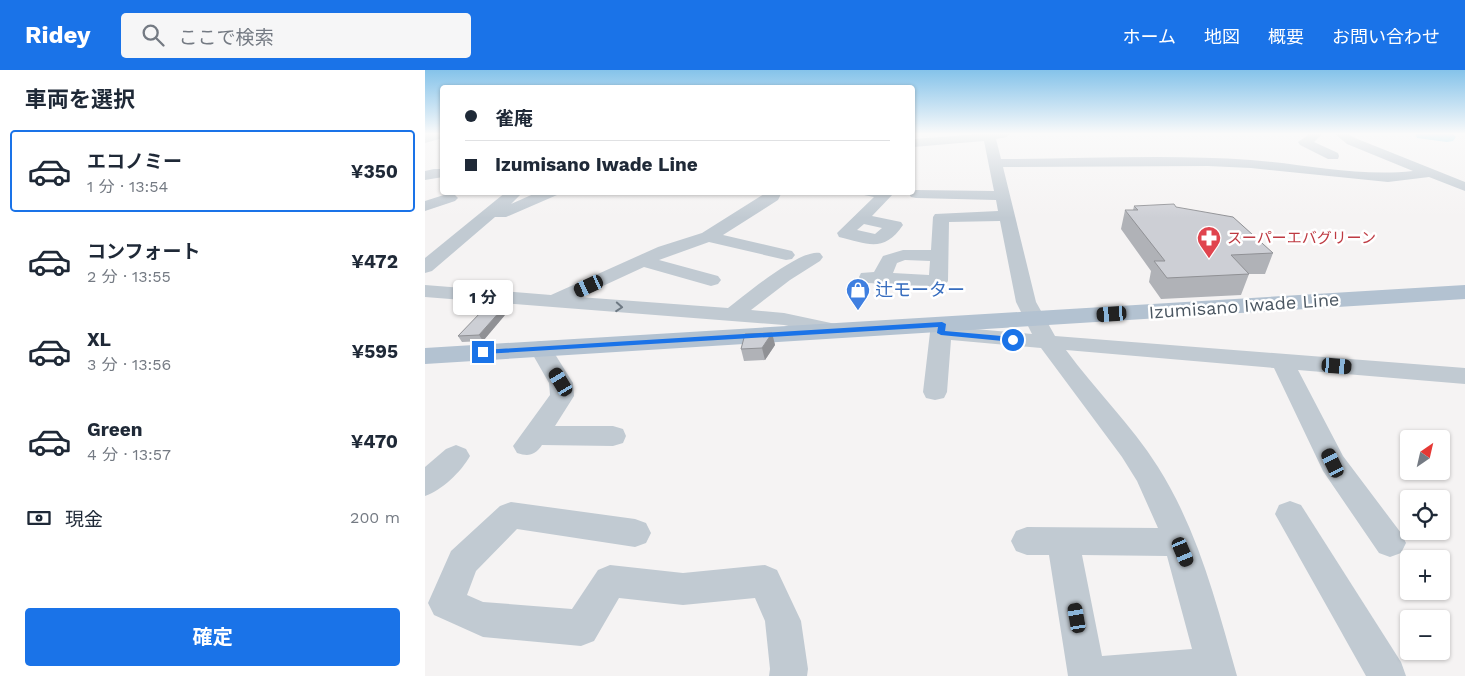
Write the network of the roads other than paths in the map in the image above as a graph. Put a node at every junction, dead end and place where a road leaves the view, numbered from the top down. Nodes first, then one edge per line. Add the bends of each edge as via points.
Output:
1 (1148, 162) edge
2 (1214, 162) edge
3 (1404, 162) edge
4 (995, 163) joint
5 (1430, 173) junction
6 (1447, 180) junction
7 (1465, 180) edge
8 (1465, 187) edge
9 (916, 194) dead end
10 (512, 195) edge
11 (545, 195) edge
12 (774, 195) edge
13 (885, 195) edge
14 (1003, 196) junction
15 (450, 198) dead end
16 (425, 206) edge
17 (488, 216) junction
18 (1007, 216) junction
19 (861, 219) dead end
20 (708, 237) junction
21 (786, 255) dead end
22 (939, 256) junction
23 (814, 257) dead end
24 (642, 261) junction
25 (425, 267) edge
26 (711, 280) dead end
27 (425, 291) edge
28 (1465, 292) edge
29 (553, 302) junction
30 (731, 315) junction
31 (941, 329) junction
32 (837, 331) junction
33 (1041, 331) junction
34 (540, 348) junction
35 (425, 356) edge
36 (1282, 361) junction
37 (1465, 376) edge
38 (935, 392) dead end
39 (613, 436) dead end
40 (456, 456) dead end
41 (425, 484) edge
42 (1290, 514) dead end
43 (635, 533) dead end
44 (1027, 541) dead end
45 (1063, 542) junction
46 (1179, 542) junction
47 (1390, 543) dead end
48 (1216, 671) edge
49 (787, 676) edge
50 (1087, 676) edge
51 (1093, 676) edge
52 (1387, 676) edge

1 - 4 street
2 - 5 street via 1388,178
3 - 5 street
4 - 14 street
5 - 6 street
6 - 7 street
6 - 8 street
9 - 14 street
10 - 17 street
11 - 17 street via 501,214
12 - 20 street
13 - 19 street
14 - 18 street
15 - 16 street
17 - 25 street
18 - 22 street via 941,217
18 - 33 street via 1026,302
20 - 21 street
20 - 24 street via 664,250
22 - 22 street via 903,255 889,260 875,278 938,280
23 - 30 street
24 - 26 street
24 - 29 street
27 - 29 street
28 - 33 main road, Izumisano Iwade Line
29 -> 30 street
30 - 32 street via 784,319
31 - 32 main road, Izumisano Iwade Line
31 - 33 main road, Izumisano Iwade Line
31 - 38 street
32 - 34 main road, Izumisano Iwade Line
33 - 36 street
33 - 46 street via 1132,450
34 - 35 main road, Izumisano Iwade Line
34 - 39 street via 561,382 563,396 531,441
36 - 37 street
36 - 47 street via 1333,463
40 - 41 street
42 - 52 street
43 - 49 street via 511,515 463,562 446,603 483,618 581,628 609,581 683,589 765,581 783,621 789,669
44 - 45 street
45 - 46 street
45 - 50 street
46 - 48 street via 1188,563
48 - 51 street

